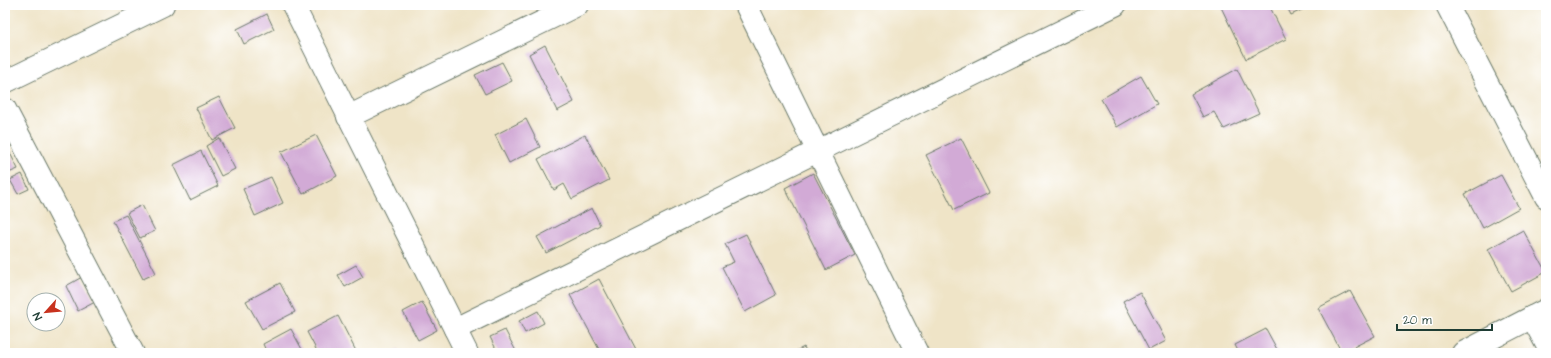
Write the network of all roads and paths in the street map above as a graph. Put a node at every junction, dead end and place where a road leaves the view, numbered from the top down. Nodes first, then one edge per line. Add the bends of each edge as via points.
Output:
1 (163, 5) edge
2 (293, 5) edge
3 (577, 5) edge
4 (746, 5) edge
5 (1115, 5) edge
6 (1447, 5) edge
7 (5, 82) edge
8 (5, 109) edge
9 (348, 117) junction
10 (818, 151) junction
11 (1546, 197) edge
12 (1539, 313) edge
13 (455, 329) junction
14 (1546, 343) edge
15 (133, 353) edge
16 (467, 353) edge
17 (917, 353) edge
18 (1463, 353) edge

1 - 7 street
2 - 9 street
3 - 9 street
4 - 10 street
5 - 10 street
6 - 11 street
8 - 15 street
9 - 13 street
10 - 13 street
10 - 17 street
12 - 14 street
12 - 18 street
13 - 16 street

